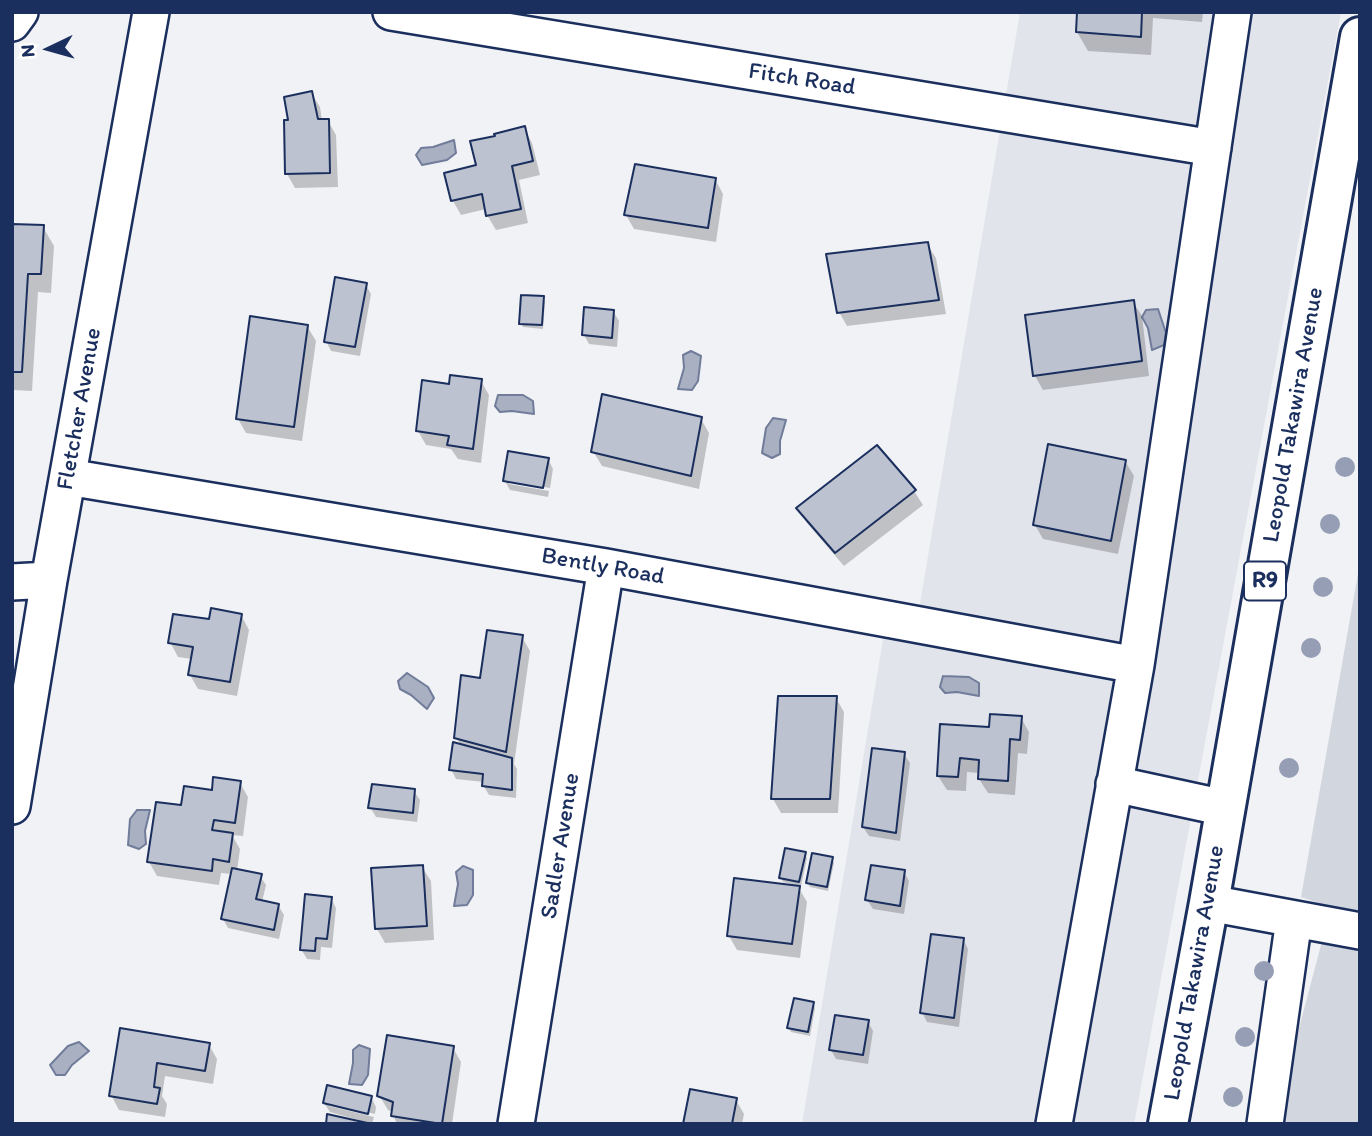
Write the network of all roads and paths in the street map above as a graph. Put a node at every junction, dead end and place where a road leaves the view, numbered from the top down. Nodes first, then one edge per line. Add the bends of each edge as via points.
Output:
1 (20, 12) edge
2 (151, 12) edge
3 (391, 12) edge
4 (1233, 12) edge
5 (12, 23) edge
6 (1360, 37) edge
7 (1213, 148) junction
8 (68, 477) junction
9 (606, 568) junction
10 (49, 580) junction
11 (12, 582) edge
12 (1136, 665) junction
13 (1115, 784) junction
14 (12, 806) edge
15 (1225, 808) junction
16 (1209, 903) junction
17 (1294, 919) junction
18 (1360, 930) edge
19 (516, 1124) edge
20 (1054, 1124) edge
21 (1168, 1124) edge
22 (1265, 1124) edge

1 - 5 street
2 - 8 street, Fletcher Avenue
3 - 7 street, Fitch Road
4 - 7 street
6 - 15 highway, Leopold Takawira Avenue / R9
7 - 12 street
8 - 9 street, Bently Road
8 - 10 street, Fletcher Avenue
9 - 12 street, Bently Road
9 - 19 street, Sadler Avenue
10 - 11 street
10 - 14 street, Fletcher Avenue
12 - 13 street
13 - 15 street
13 - 20 street
15 - 16 highway, Leopold Takawira Avenue / R9
16 - 17 street
16 - 21 highway, Leopold Takawira Avenue / R9
17 - 18 street
17 - 22 street

